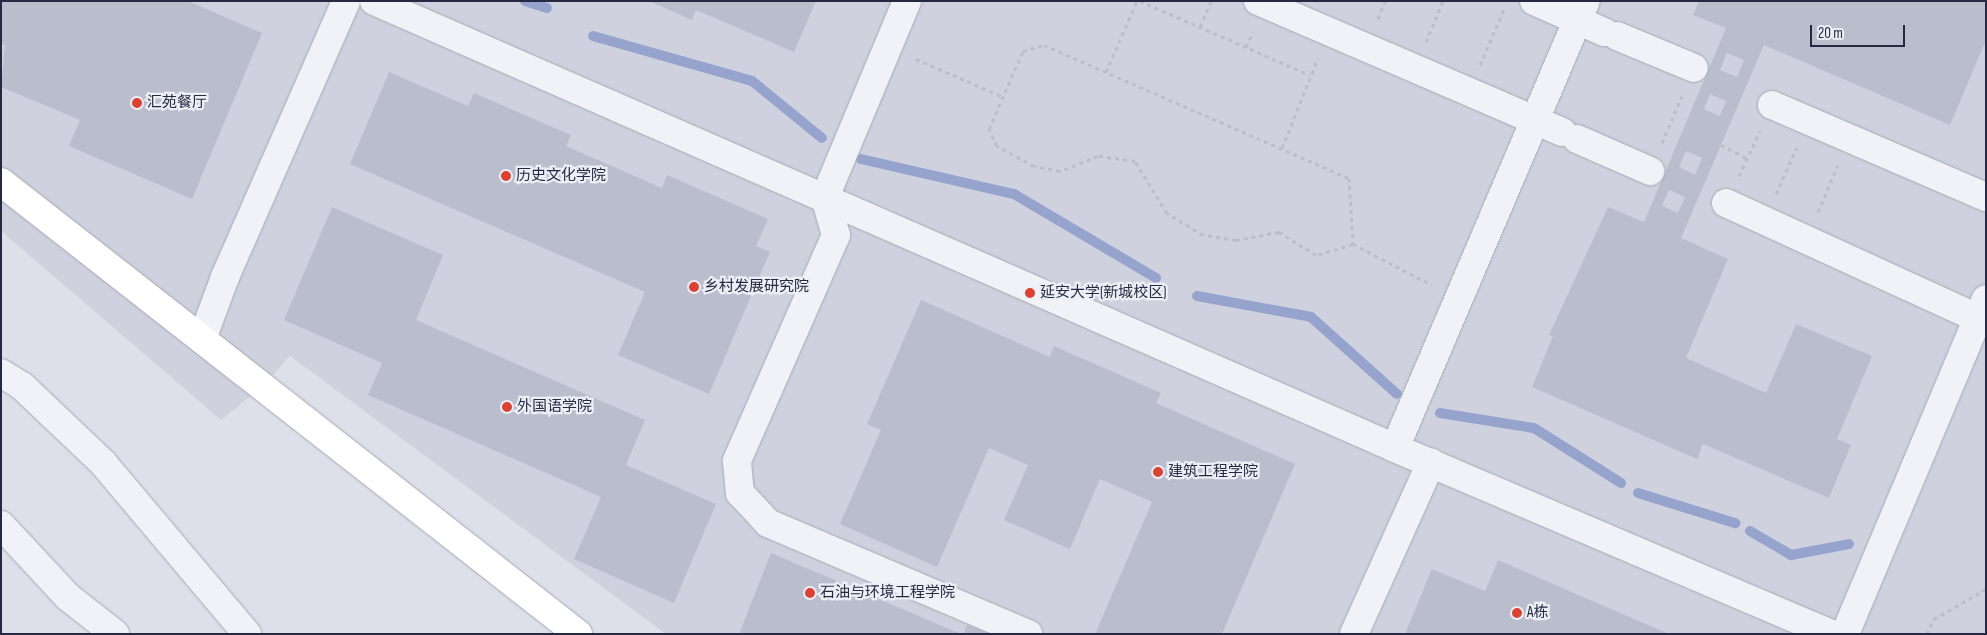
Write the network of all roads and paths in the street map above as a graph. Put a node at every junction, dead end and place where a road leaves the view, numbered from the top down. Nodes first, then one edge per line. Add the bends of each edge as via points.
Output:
1 (346, 1) edge
2 (374, 1) edge
3 (907, 1) edge
4 (1138, 1) edge
5 (1211, 1) edge
6 (1258, 1) edge
7 (1443, 1) edge
8 (1507, 1) edge
9 (1534, 1) edge
10 (1582, 11) edge
11 (1200, 27) junction
12 (1317, 27) junction
13 (888, 46) junction
14 (1694, 68) joint
15 (1415, 69) junction
16 (1106, 72) junction
17 (1310, 75) junction
18 (1468, 92) junction
19 (1004, 97) junction
20 (1772, 105) joint
21 (1535, 120) junction
22 (1808, 121) junction
23 (1849, 139) junction
24 (1721, 145) dead end
25 (1282, 148) junction
26 (1747, 158) junction
27 (1650, 171) joint
28 (1, 182) edge
29 (825, 197) junction
30 (1986, 197) edge
31 (1726, 203) joint
32 (1764, 220) junction
33 (1806, 238) junction
34 (1352, 244) junction
35 (1459, 299) junction
36 (1983, 313) edge
37 (202, 339) junction
38 (1, 373) edge
39 (1395, 448) junction
40 (1431, 463) junction
41 (1, 526) edge
42 (1986, 589) edge
43 (115, 634) edge
44 (248, 634) edge
45 (578, 634) edge
46 (1028, 634) edge
47 (1354, 634) edge
48 (1832, 634) edge
49 (1845, 634) edge
50 (1926, 634) edge

1 - 37 street via 225,277
2 - 29 street
3 - 13 street
4 - 11 path
4 - 16 path
5 - 11 path
6 - 12 street
7 - 15 path
8 - 18 path
9 - 10 street
10 - 14 street via 1611,34
10 - 21 street
11 - 17 path
12 - 15 street
12 - 17 path via 1323,47
13 - 19 path
13 - 29 street
14 - 27 path
15 - 18 street
16 - 19 path via 1044,45 1023,51
16 - 25 path
17 - 25 path
18 - 21 street
19 - 34 path via 989,129 997,146 1034,166 1060,171 1098,156 1135,161 1167,214 1203,235 1236,240 1279,232 1316,255
20 - 22 street
20 - 26 path
21 - 27 street
21 - 35 street
22 - 23 street
22 - 32 path
23 - 30 street
23 - 33 path
24 - 26 path
25 - 34 path via 1349,178
26 - 31 path
28 - 37 street
29 - 39 street
29 - 46 street via 836,235 737,461 740,493 768,523
31 - 32 street
32 - 33 street
33 - 36 street
34 - 35 path
35 - 39 street
36 - 49 street
37 - 45 street
38 - 44 street via 22,386 103,463
39 - 40 street
40 - 47 street
40 - 48 street
41 - 43 street via 68,597
42 - 50 path via 1934,619

